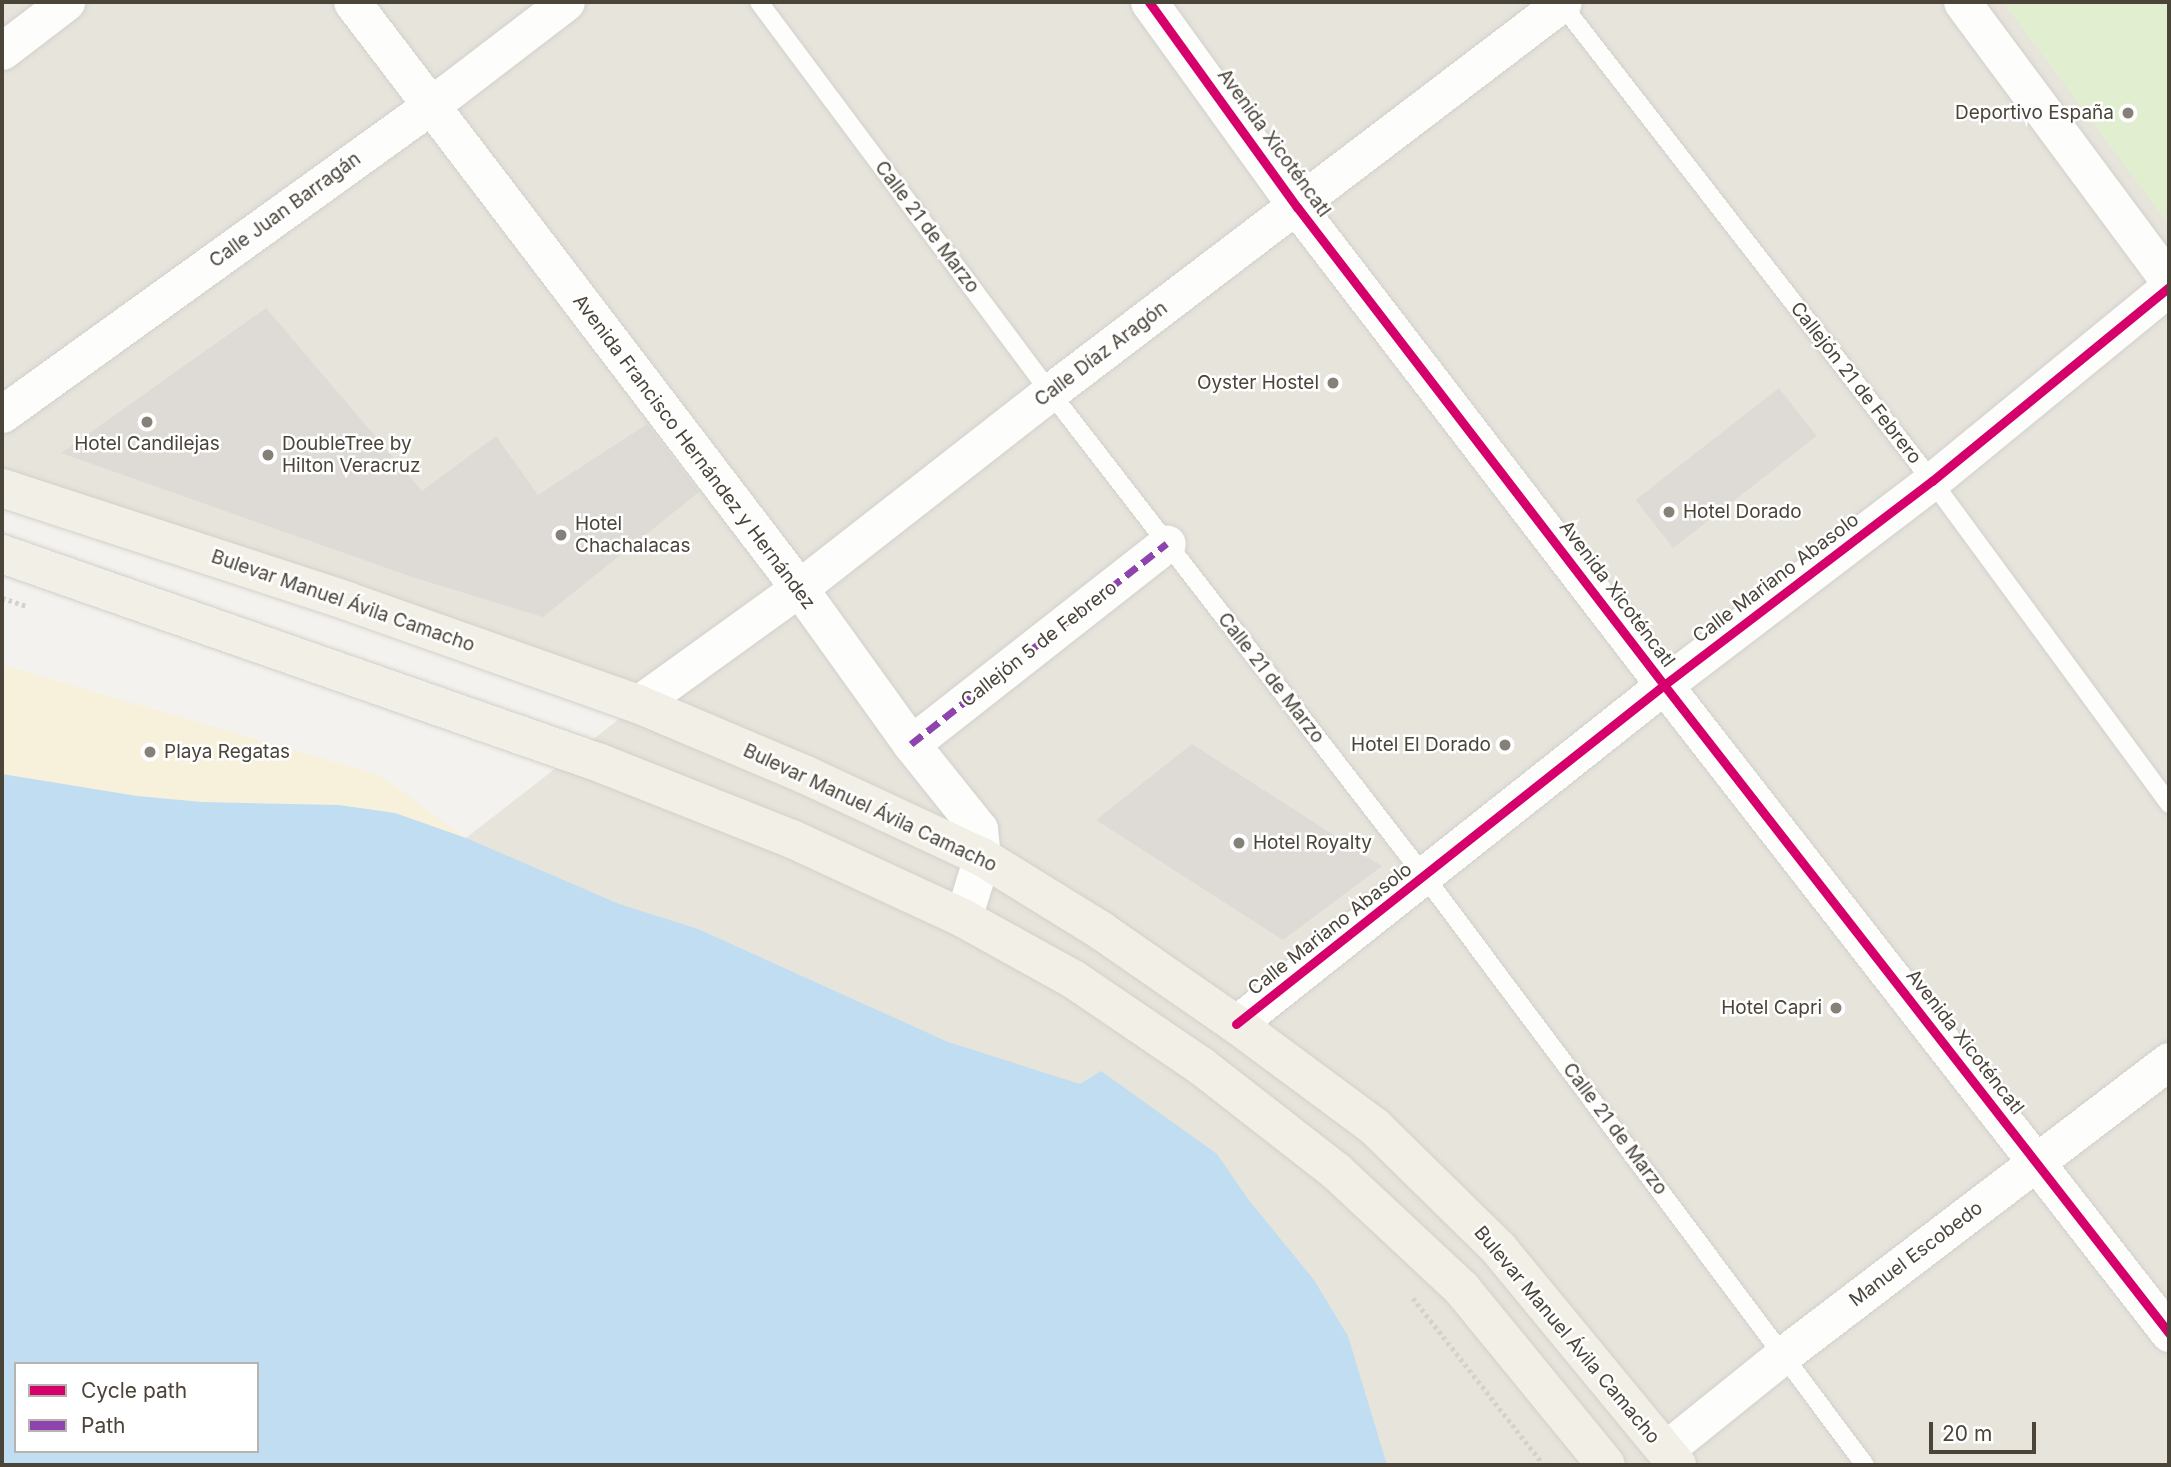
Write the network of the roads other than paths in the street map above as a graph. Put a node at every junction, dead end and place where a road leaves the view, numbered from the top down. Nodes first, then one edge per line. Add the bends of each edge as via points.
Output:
1 (66, 2) edge
2 (352, 2) edge
3 (566, 2) edge
4 (759, 2) edge
5 (1149, 2) edge
6 (1561, 2) edge
7 (1962, 2) edge
8 (2, 51) edge
9 (430, 106) junction
10 (1297, 207) junction
11 (2169, 284) edge
12 (1050, 392) junction
13 (2, 414) edge
14 (1932, 481) junction
15 (2, 488) edge
16 (1167, 544) junction
17 (2, 554) edge
18 (799, 588) junction
19 (1664, 685) junction
20 (638, 704) junction
21 (911, 744) junction
22 (2169, 804) edge
23 (982, 857) junction
24 (1425, 877) junction
25 (963, 918) junction
26 (1236, 1024) junction
27 (2169, 1061) edge
28 (2037, 1162) junction
29 (2169, 1333) edge
30 (1783, 1355) junction
31 (1671, 1458) edge
32 (1606, 1465) edge
33 (1865, 1465) edge

1 - 8 street
2 - 9 street, Avenida Francisco Hernández y Hernández
3 - 9 street, Calle Juan Barragán
4 - 12 lane, Calle 21 de Marzo
5 - 10 street, Avenida Xicoténcatl
6 - 10 street, Calle Díaz Aragón
6 - 14 lane, Callejón 21 de Febrero
7 - 11 street
9 - 13 street, Calle Juan Barragán
9 - 18 street, Avenida Francisco Hernández y Hernández
10 - 12 street, Calle Díaz Aragón
10 - 19 street, Avenida Xicoténcatl
11 - 14 street, Calle Mariano Abasolo
12 - 16 lane, Calle 21 de Marzo
12 - 18 street, Calle Díaz Aragón
14 - 19 street, Calle Mariano Abasolo
14 - 22 lane, Callejón 21 de Febrero
15 - 20 main road, Bulevar Manuel Ávila Camacho via 347,601
16 - 21 street, Callejón 5 de Febrero
16 - 24 lane, Calle 21 de Marzo
17 - 25 main road via 600,764 792,838
18 - 20 street, Calle Díaz Aragón
18 - 21 street, Avenida Francisco Hernández y Hernández
19 - 24 street, Calle Mariano Abasolo
19 - 28 street, Avenida Xicoténcatl
20 - 23 main road, Bulevar Manuel Ávila Camacho
21 - 23 street, Avenida Francisco Hernández y Hernández via 979,829
23 - 25 street, Avenida Francisco Hernández y Hernández
23 - 26 main road, Bulevar Manuel Ávila Camacho via 1100,930
24 - 26 street, Calle Mariano Abasolo
24 - 30 lane, Calle 21 de Marzo
25 - 32 main road via 1096,994 1201,1066 1336,1171 1462,1289
26 - 31 main road, Bulevar Manuel Ávila Camacho via 1375,1127 1489,1240
27 - 28 street, Manuel Escobedo
28 - 29 street, Avenida Xicoténcatl
28 - 30 street, Manuel Escobedo
30 - 31 street, Manuel Escobedo
30 - 33 lane, Calle 21 de Marzo

